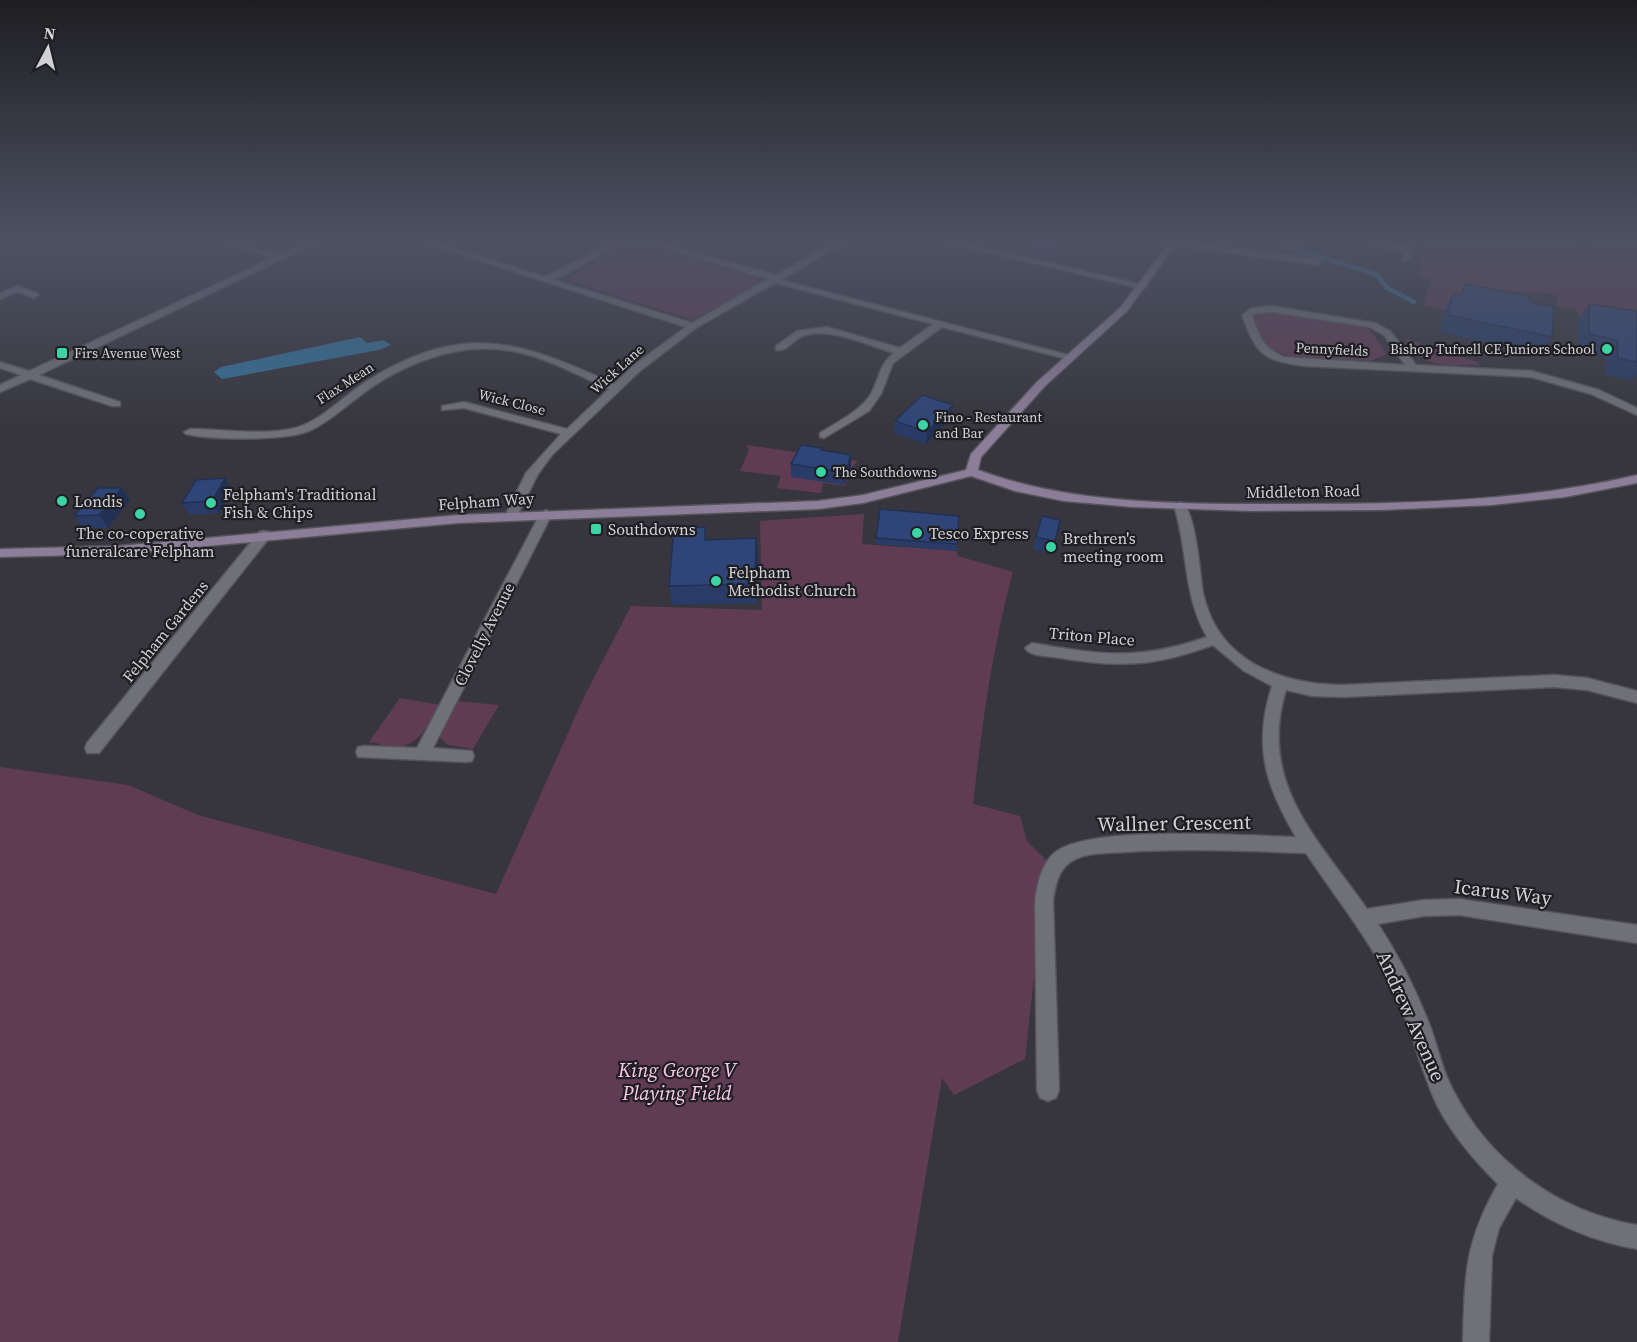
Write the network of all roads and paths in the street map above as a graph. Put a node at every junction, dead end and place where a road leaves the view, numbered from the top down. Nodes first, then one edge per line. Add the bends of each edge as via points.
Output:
1 (185, 303) edge
2 (618, 303) edge
3 (733, 303) edge
4 (864, 303) edge
5 (1129, 303) edge
6 (941, 323) junction
7 (693, 326) junction
8 (780, 348) dead end
9 (901, 352) junction
10 (1071, 357) junction
11 (0, 365) edge
12 (1413, 368) junction
13 (29, 375) junction
14 (615, 388) junction
15 (0, 389) edge
16 (116, 404) dead end
17 (446, 408) dead end
18 (1637, 412) edge
19 (190, 432) dead end
20 (569, 433) junction
21 (824, 435) dead end
22 (972, 472) junction
23 (1637, 479) edge
24 (1180, 506) junction
25 (546, 514) junction
26 (511, 516) junction
27 (264, 535) junction
28 (0, 553) edge
29 (1216, 639) junction
30 (1032, 648) dead end
31 (1281, 683) junction
32 (1637, 698) edge
33 (93, 748) dead end
34 (364, 752) dead end
35 (422, 754) junction
36 (466, 756) dead end
37 (1311, 845) junction
38 (1363, 918) junction
39 (1637, 934) edge
40 (1048, 1090) dead end
41 (1512, 1181) junction
42 (1637, 1237) edge
43 (1476, 1342) edge

1 - 13 street
2 - 7 street
3 - 7 street, Wick Lane
4 - 6 street
5 - 10 main road
6 - 9 street
6 - 10 street
7 - 14 street, Wick Lane
8 - 9 street via 800,333 827,330
9 - 21 street via 884,368 873,401 866,409
10 - 22 main road via 975,456
11 - 13 street
12 - 12 street, Pennyfields via 1282,360 1262,348 1247,315 1271,309 1372,325 1387,333
12 - 18 street, Pennyfields via 1532,374 1595,392
13 - 15 street
13 - 16 street
14 - 19 street, Flax Mean via 532,353 494,345 476,346 437,353 378,378 302,429 277,433
14 - 20 street, Wick Lane
17 - 20 street, Wick Close via 464,405
20 - 26 street, Wick Lane via 532,473
22 - 24 main road, Middleton Road via 1015,488 1073,500
22 - 25 main road, Felpham Way via 863,499 818,505
23 - 24 main road, Middleton Road via 1586,491 1479,502 1305,508
24 - 29 street via 1191,542 1197,598
25 - 26 main road, Felpham Way
25 - 35 street, Clovelly Avenue
26 - 27 main road, Felpham Way
27 - 28 main road, Felpham Way via 119,550
27 - 33 street, Felpham Gardens
29 - 30 street, Triton Place via 1143,659
29 - 31 street via 1252,667
31 - 32 street via 1331,691 1554,681 1587,684
31 - 37 street, Andrew Avenue via 1270,722 1273,771 1286,805
34 - 35 street
35 - 36 street
37 - 38 street, Andrew Avenue
37 - 40 street, Wallner Crescent via 1104,844 1065,855 1046,884 1044,901
38 - 39 street, Icarus Way via 1459,907
38 - 41 street, Andrew Avenue via 1403,987 1450,1107 1490,1160
41 - 42 street, Andrew Avenue via 1544,1205 1577,1221
41 - 43 street via 1488,1226 1478,1266

